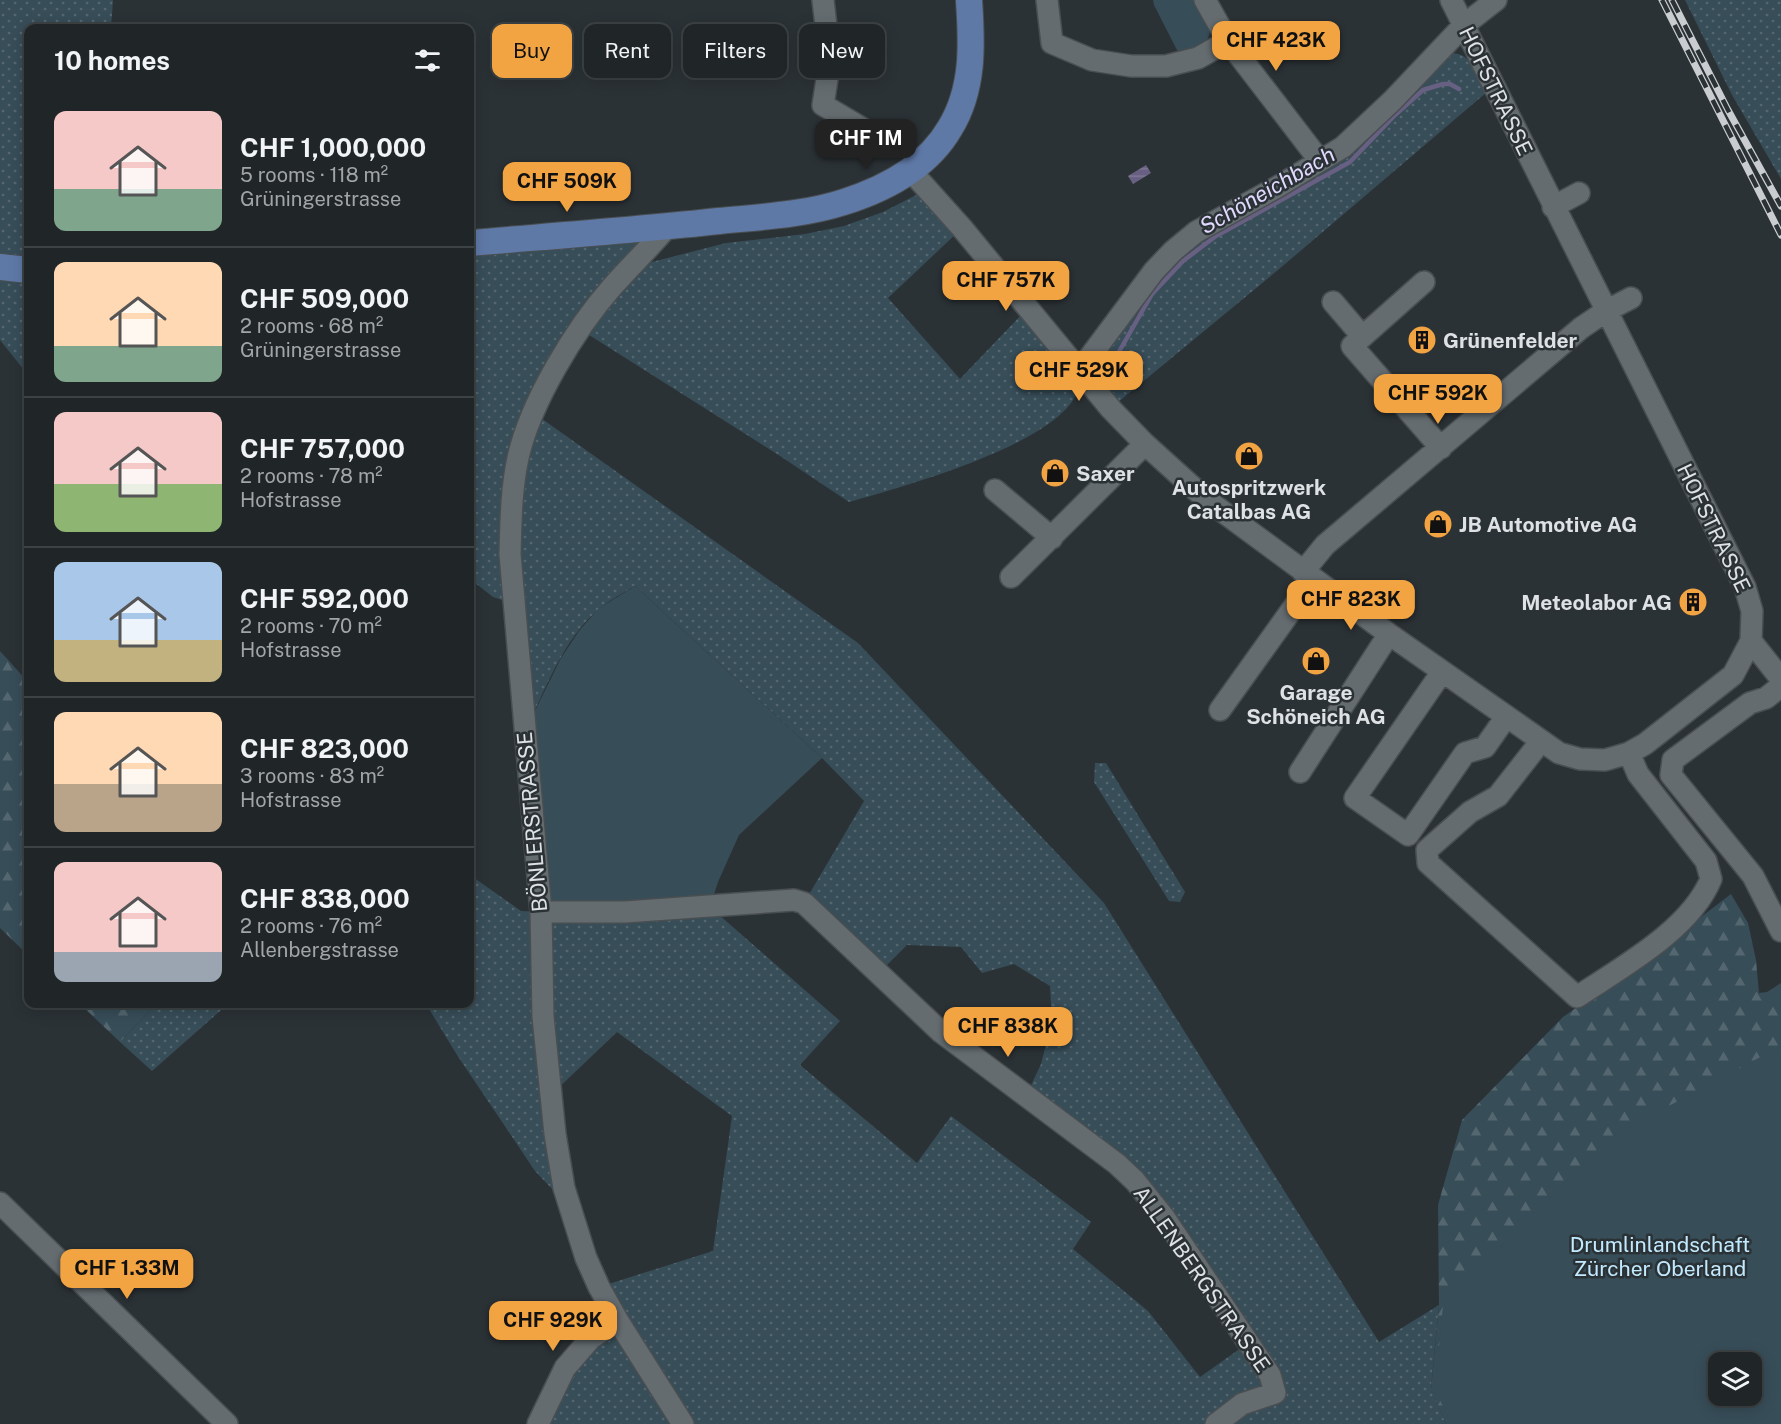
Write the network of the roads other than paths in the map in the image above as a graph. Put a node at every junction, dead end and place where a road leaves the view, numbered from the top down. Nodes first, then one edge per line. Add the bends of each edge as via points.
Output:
1 (823, 0) edge
2 (969, 0) edge
3 (1047, 0) edge
4 (1205, 0) edge
5 (1451, 0) edge
6 (1496, 0) edge
7 (1464, 25) junction
8 (1228, 41) junction
9 (872, 134) dead end
10 (1320, 161) junction
11 (910, 170) junction
12 (1579, 193) dead end
13 (1553, 207) junction
14 (668, 226) junction
15 (474, 243) edge
16 (0, 267) edge
17 (24, 270) edge
18 (1424, 282) dead end
19 (1631, 298) dead end
20 (1333, 302) dead end
21 (1606, 311) junction
22 (1362, 336) junction
23 (1080, 370) junction
24 (1145, 444) junction
25 (1441, 448) junction
26 (995, 490) dead end
27 (1052, 538) junction
28 (1308, 576) junction
29 (1011, 577) dead end
30 (1389, 634) junction
31 (1751, 641) junction
32 (1781, 652) edge
33 (1442, 672) junction
34 (1781, 679) edge
35 (1781, 686) edge
36 (1220, 710) dead end
37 (1506, 717) junction
38 (1541, 741) junction
39 (1629, 753) junction
40 (1300, 772) dead end
41 (1694, 802) junction
42 (1674, 819) junction
43 (1740, 860) junction
44 (1712, 879) junction
45 (541, 912) junction
46 (1781, 931) edge
47 (0, 1203) edge
48 (618, 1321) junction
49 (227, 1424) edge
50 (538, 1424) edge
51 (683, 1424) edge
52 (1216, 1424) edge

1 - 9 street via 830,60 823,105
2 - 11 main road via 970,67 960,108 938,145
3 - 8 street via 1052,43 1092,60 1166,66 1198,58
4 - 8 street
5 - 7 street, HOFSTRASSE
6 - 7 street
7 - 10 street via 1364,129
7 - 13 street, HOFSTRASSE
8 - 10 street
10 - 23 street via 1196,232 1173,251
11 - 14 main road via 867,194 823,208
11 - 23 street, HOFSTRASSE
12 - 13 street
13 - 21 street, HOFSTRASSE
14 - 15 main road
14 - 45 street, BÖNLERSTRASSE via 589,316 536,404 518,458 510,554
16 - 17 main road
18 - 22 street
19 - 21 street
20 - 22 street
21 - 25 street
21 - 31 street, HOFSTRASSE via 1745,587 1752,611
22 - 25 street via 1352,346
23 - 24 street, HOFSTRASSE
24 - 27 street
24 - 28 street, HOFSTRASSE via 1207,500
25 - 28 street via 1326,545
26 - 27 street
27 - 29 street
28 - 30 street, HOFSTRASSE
28 - 36 street
30 - 33 street, HOFSTRASSE
30 - 40 street
31 - 32 street
31 - 34 street
31 - 39 street, HOFSTRASSE via 1733,675
33 - 37 street, HOFSTRASSE
33 - 37 street via 1355,798 1381,817 1408,835 1465,753 1485,747
35 - 41 street via 1766,698 1750,703 1673,760 1671,775
37 - 38 street, HOFSTRASSE
38 - 39 street, HOFSTRASSE via 1559,753 1580,759 1605,760
38 - 44 street via 1498,796 1470,812 1427,850 1428,863 1577,997 1663,940 1705,894
39 - 42 street via 1638,774
41 - 42 street
41 - 43 street
42 - 44 street via 1706,861
43 - 44 street
43 - 46 street via 1753,876
45 - 48 street, BÖNLERSTRASSE via 543,1017 561,1169 586,1258
45 - 52 street, ALLENBERGSTRASSE via 625,912 794,900 804,903 941,1032 1117,1164 1164,1217 1270,1375 1275,1393 1242,1404
47 - 49 street
48 - 50 street via 591,1338 565,1368
48 - 51 street, BÖNLERSTRASSE

